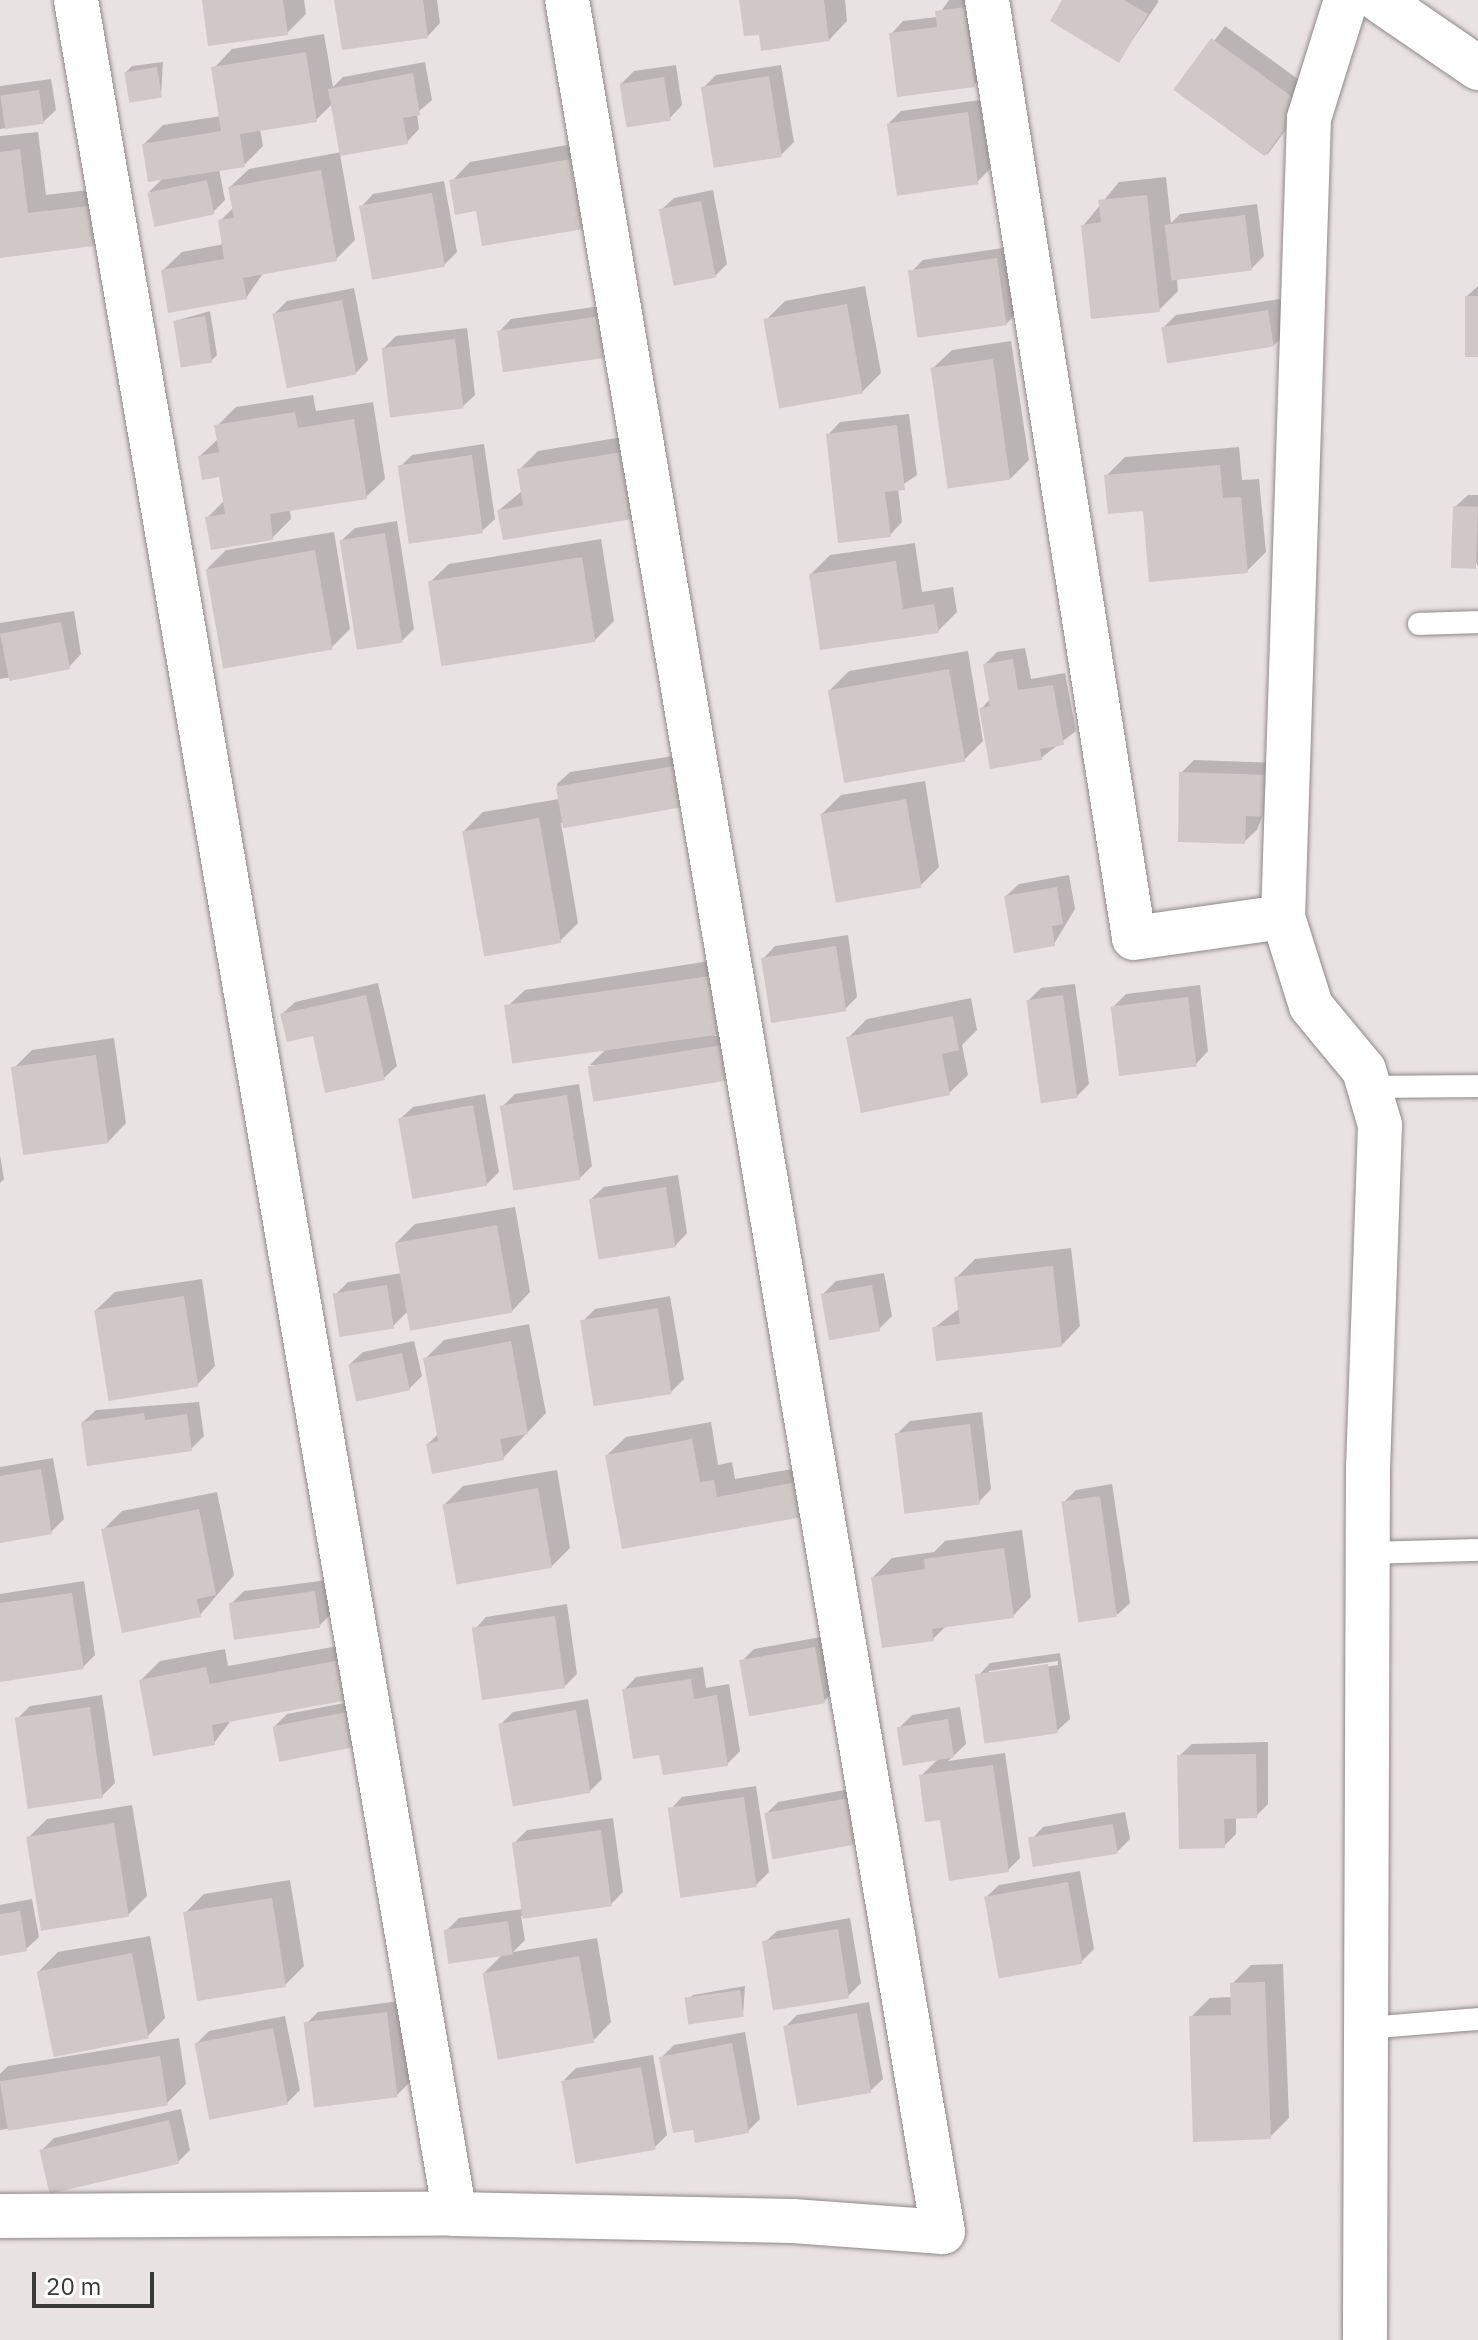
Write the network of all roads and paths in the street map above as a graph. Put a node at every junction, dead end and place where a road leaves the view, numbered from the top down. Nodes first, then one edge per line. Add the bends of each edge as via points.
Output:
1 (76, 0) edge
2 (567, 0) edge
3 (987, 0) edge
4 (1346, 0) edge
5 (1379, 0) edge
6 (1478, 68) edge
7 (1478, 622) edge
8 (1419, 624) dead end
9 (1283, 917) junction
10 (1478, 1086) edge
11 (1369, 1087) junction
12 (1478, 1550) edge
13 (1368, 1553) junction
14 (1478, 2019) edge
15 (1366, 2028) junction
16 (455, 2214) junction
17 (0, 2216) edge
18 (1365, 2340) edge

1 - 16 street
2 - 16 street via 943,2232 793,2221
3 - 9 street via 1134,938
4 - 9 street via 1309,118
5 - 6 street
7 - 8 lane
9 - 11 street via 1311,1006 1364,1070
10 - 11 lane
11 - 13 street via 1380,1125
12 - 13 lane
13 - 15 street
14 - 15 lane
15 - 18 street
16 - 17 street

